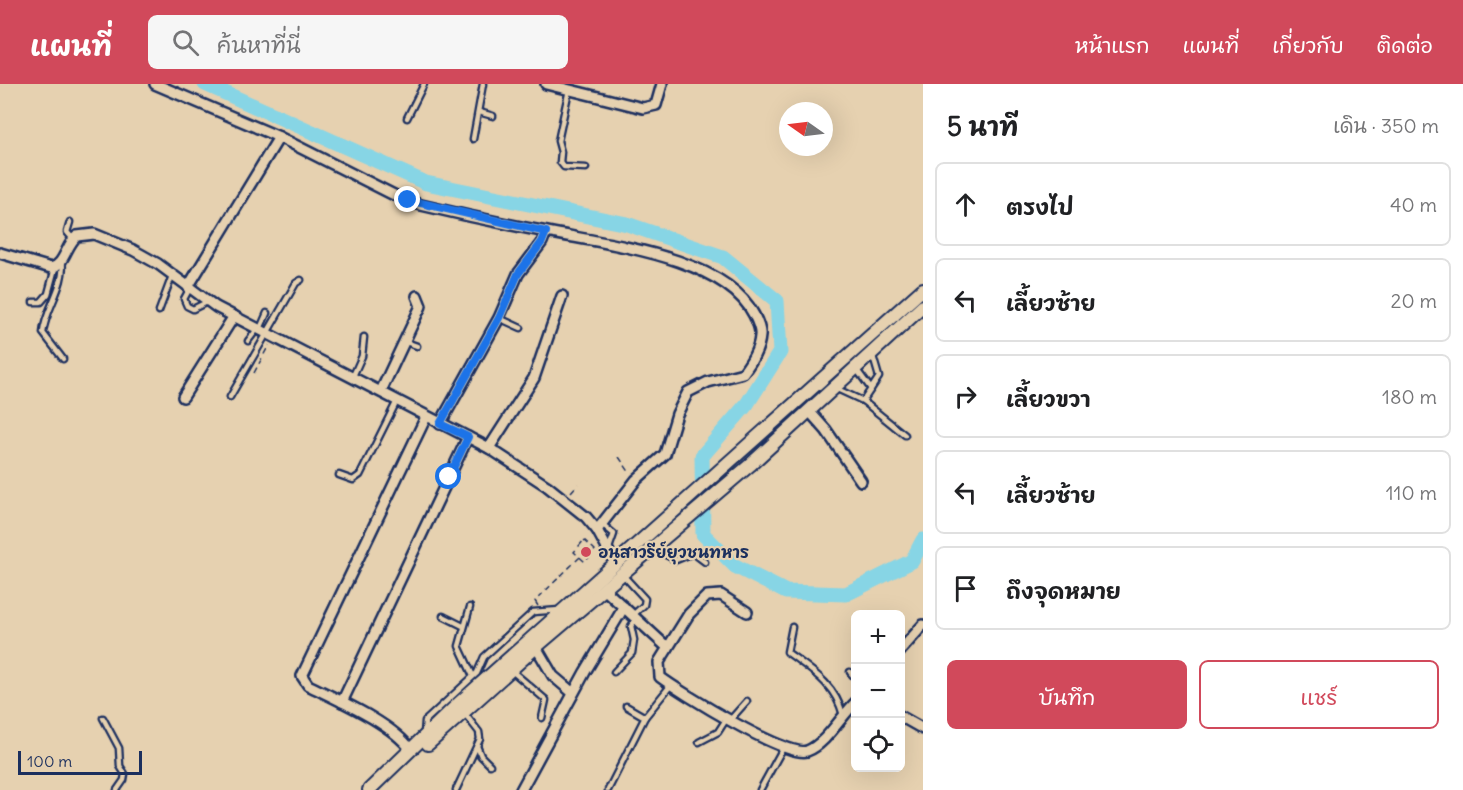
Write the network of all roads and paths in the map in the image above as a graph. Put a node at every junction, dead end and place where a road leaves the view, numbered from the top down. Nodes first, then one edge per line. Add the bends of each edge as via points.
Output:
1 (155, 84) edge
2 (424, 84) edge
3 (483, 84) edge
4 (546, 84) edge
5 (662, 84) edge
6 (569, 90) junction
7 (479, 112) junction
8 (493, 116) dead end
9 (407, 118) dead end
10 (279, 137) junction
11 (472, 139) dead end
12 (586, 168) dead end
13 (70, 222) dead end
14 (546, 232) junction
15 (73, 239) junction
16 (0, 253) edge
17 (62, 259) junction
18 (55, 268) junction
19 (172, 276) junction
20 (301, 280) dead end
21 (189, 288) junction
22 (923, 289) edge
23 (417, 296) dead end
24 (562, 296) dead end
25 (209, 301) junction
26 (33, 302) dead end
27 (159, 311) dead end
28 (920, 312) edge
29 (267, 313) dead end
30 (234, 316) junction
31 (499, 318) junction
32 (521, 328) dead end
33 (265, 332) junction
34 (364, 337) dead end
35 (248, 341) dead end
36 (404, 341) junction
37 (417, 346) dead end
38 (872, 353) junction
39 (63, 358) dead end
40 (854, 369) junction
41 (254, 373) dead end
42 (353, 376) junction
43 (833, 386) junction
44 (872, 389) junction
45 (381, 391) junction
46 (183, 396) dead end
47 (230, 398) dead end
48 (397, 401) junction
49 (862, 402) junction
50 (809, 411) junction
51 (426, 417) junction
52 (440, 424) junction
53 (905, 435) dead end
54 (468, 437) junction
55 (489, 448) junction
56 (619, 457) dead end
57 (339, 475) dead end
58 (636, 480) junction
59 (861, 481) dead end
60 (578, 484) dead end
61 (566, 501) junction
62 (599, 527) junction
63 (651, 548) junction
64 (580, 557) junction
65 (705, 562) dead end
66 (619, 569) junction
67 (605, 590) junction
68 (535, 601) dead end
69 (470, 607) dead end
70 (624, 607) junction
71 (562, 611) junction
72 (747, 612) dead end
73 (443, 616) dead end
74 (634, 617) junction
75 (923, 625) edge
76 (463, 626) junction
77 (792, 627) dead end
78 (905, 645) edge
79 (536, 647) junction
80 (668, 648) junction
81 (510, 670) junction
82 (614, 672) dead end
83 (473, 676) junction
84 (671, 685) junction
85 (573, 693) junction
86 (747, 701) dead end
87 (342, 702) junction
88 (626, 706) dead end
89 (851, 706) edge
90 (464, 712) junction
91 (843, 715) junction
92 (645, 717) junction
93 (103, 718) dead end
94 (542, 718) dead end
95 (904, 718) edge
96 (728, 719) junction
97 (923, 729) edge
98 (425, 736) junction
99 (699, 742) dead end
100 (477, 746) junction
101 (783, 748) junction
102 (411, 750) junction
103 (490, 765) dead end
104 (117, 790) edge
105 (369, 790) edge
106 (381, 790) edge
107 (456, 790) edge
108 (521, 790) edge
109 (608, 790) edge
110 (760, 790) edge

1 - 10 street
2 - 9 lane
3 - 7 lane
4 - 6 street
5 - 6 street via 659,100 651,108
6 - 12 lane via 558,141 560,162 564,167
7 - 8 lane
7 - 11 lane
10 - 14 street via 421,206
10 - 21 street
13 - 15 lane via 67,232
14 - 31 street via 518,274
14 - 58 street via 679,261 735,291 749,305 758,323 755,356 743,373 688,392 677,414 668,449
15 - 17 street
15 - 19 street via 87,234 112,240 158,264
16 - 18 street
17 - 18 street
17 - 39 lane via 62,275 43,333
18 - 26 lane via 48,294 41,302
19 - 21 street
19 - 27 lane
20 - 33 lane
21 - 25 street
21 - 25 lane via 184,299 187,306 193,309
22 - 66 main road via 679,506
23 - 36 street via 422,306
24 - 55 street via 534,378
25 - 30 street
28 - 38 main road
29 - 33 lane
30 - 33 street
30 - 46 street
31 - 32 lane
31 - 52 street
33 - 35 lane
33 - 41 path
33 - 42 street
33 - 47 lane
34 - 42 lane via 362,356
36 - 37 lane
36 - 45 street
38 - 40 main road
38 - 44 lane via 879,377
40 - 43 main road
40 - 44 lane
42 - 45 street
43 - 49 lane
43 - 50 main road
44 - 49 lane
45 - 48 street
48 - 51 street
48 - 57 lane via 360,475 353,480
49 - 53 lane
50 - 59 street
50 - 63 main road
51 - 52 street
51 - 87 street via 302,676 305,683
52 - 54 street
54 - 55 street
54 - 87 street
55 - 61 street
56 - 58 path
58 - 62 street
60 - 61 path
61 - 62 street
62 - 66 street
63 - 65 lane via 676,560 693,553
63 - 66 main road
64 - 64 path via 585,562 595,550 584,540 574,552
64 - 68 path
66 - 67 main road
66 - 71 main road
66 - 74 lane via 645,599
67 - 70 street
67 - 79 main road
69 - 76 lane
70 - 74 street
70 - 85 street
71 - 83 lane via 533,612 484,657
71 - 98 main road
72 - 80 street via 721,595 707,596 689,614
73 - 76 lane
74 - 80 street
74 - 82 lane via 632,653
75 - 78 street
76 - 83 lane via 459,646
77 - 91 lane via 787,652 825,681 838,699
79 - 81 main road
79 - 85 street via 554,676
80 - 84 street via 657,672
81 - 90 main road
81 - 94 lane via 543,695 546,700
83 - 98 lane via 425,721
84 - 92 lane
84 - 96 street
85 - 108 street
86 - 96 lane
87 - 102 street via 405,742
88 - 92 lane
89 - 91 street
90 - 100 lane via 479,732
90 - 106 main road
91 - 101 street via 810,750
92 - 109 lane
93 - 104 lane via 119,748 120,766 125,774
95 - 97 street
96 - 99 lane via 718,732
96 - 101 street
98 - 102 main road
100 - 103 lane
100 - 107 lane
101 - 110 lane
102 - 105 main road

